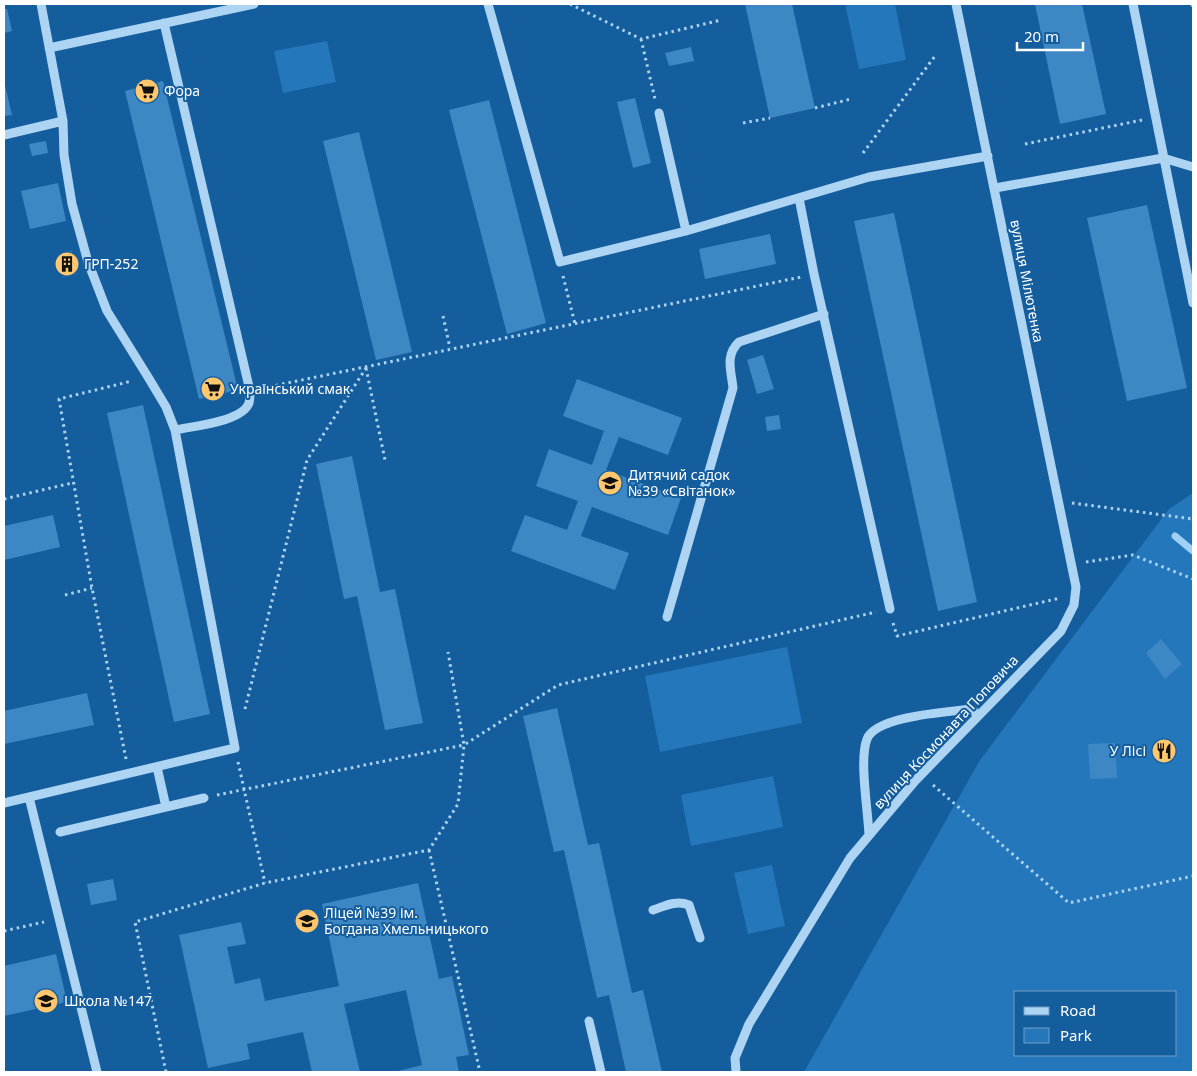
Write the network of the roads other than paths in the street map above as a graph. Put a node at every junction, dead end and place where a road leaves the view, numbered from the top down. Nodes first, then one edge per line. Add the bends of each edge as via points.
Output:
1 (41, 4) edge
2 (254, 4) edge
3 (488, 4) edge
4 (956, 4) edge
5 (1133, 4) edge
6 (164, 23) junction
7 (49, 48) junction
8 (659, 113) road end
9 (63, 121) junction
10 (4, 135) edge
11 (988, 156) junction
12 (1163, 158) junction
13 (1193, 167) edge
14 (995, 188) junction
15 (799, 198) junction
16 (686, 231) junction
17 (1193, 303) edge
18 (824, 314) junction
19 (175, 430) junction
20 (1071, 564) joint
21 (890, 609) road end
22 (667, 617) dead end
23 (978, 715) junction
24 (157, 767) junction
25 (30, 797) junction
26 (204, 798) road end
27 (4, 803) edge
28 (166, 807) junction
29 (60, 832) dead end
30 (869, 835) junction
31 (653, 910) dead end
32 (700, 938) dead end
33 (589, 1021) dead end
34 (97, 1072) edge
35 (601, 1072) edge
36 (736, 1072) edge

1 - 7 street
2 - 6 street
3 - 16 street via 560,262
4 - 11 street, вулиця Мілютенка
5 - 12 street
6 - 7 street
6 - 19 street via 250,391 249,403 233,417
7 - 9 street
8 - 16 street
9 - 10 street
9 - 19 street via 64,155 72,204 88,262 107,311 166,407
11 - 14 street, вулиця Мілютенка
11 - 15 street via 869,177
12 - 13 street
12 - 14 street
12 - 17 street
14 - 20 street, вулиця Мілютенка
15 - 16 street
15 - 18 street
18 - 21 street
18 - 22 street via 740,342 731,351 733,388
19 - 24 street via 235,748
20 - 23 street, вулиця Космонавта Поповича via 1075,594 1069,618 1061,632
23 - 30 street, вулиця Космонавта Поповича via 921,774
23 - 30 street via 971,709 894,721 878,726 867,737 864,754
24 - 25 street
24 - 28 street
25 - 27 street
25 - 34 street
26 - 28 street
28 - 29 street
30 - 36 street, вулиця Космонавта Поповича via 850,858 749,1024 735,1058
31 - 32 street via 674,903 689,905
33 - 35 street

